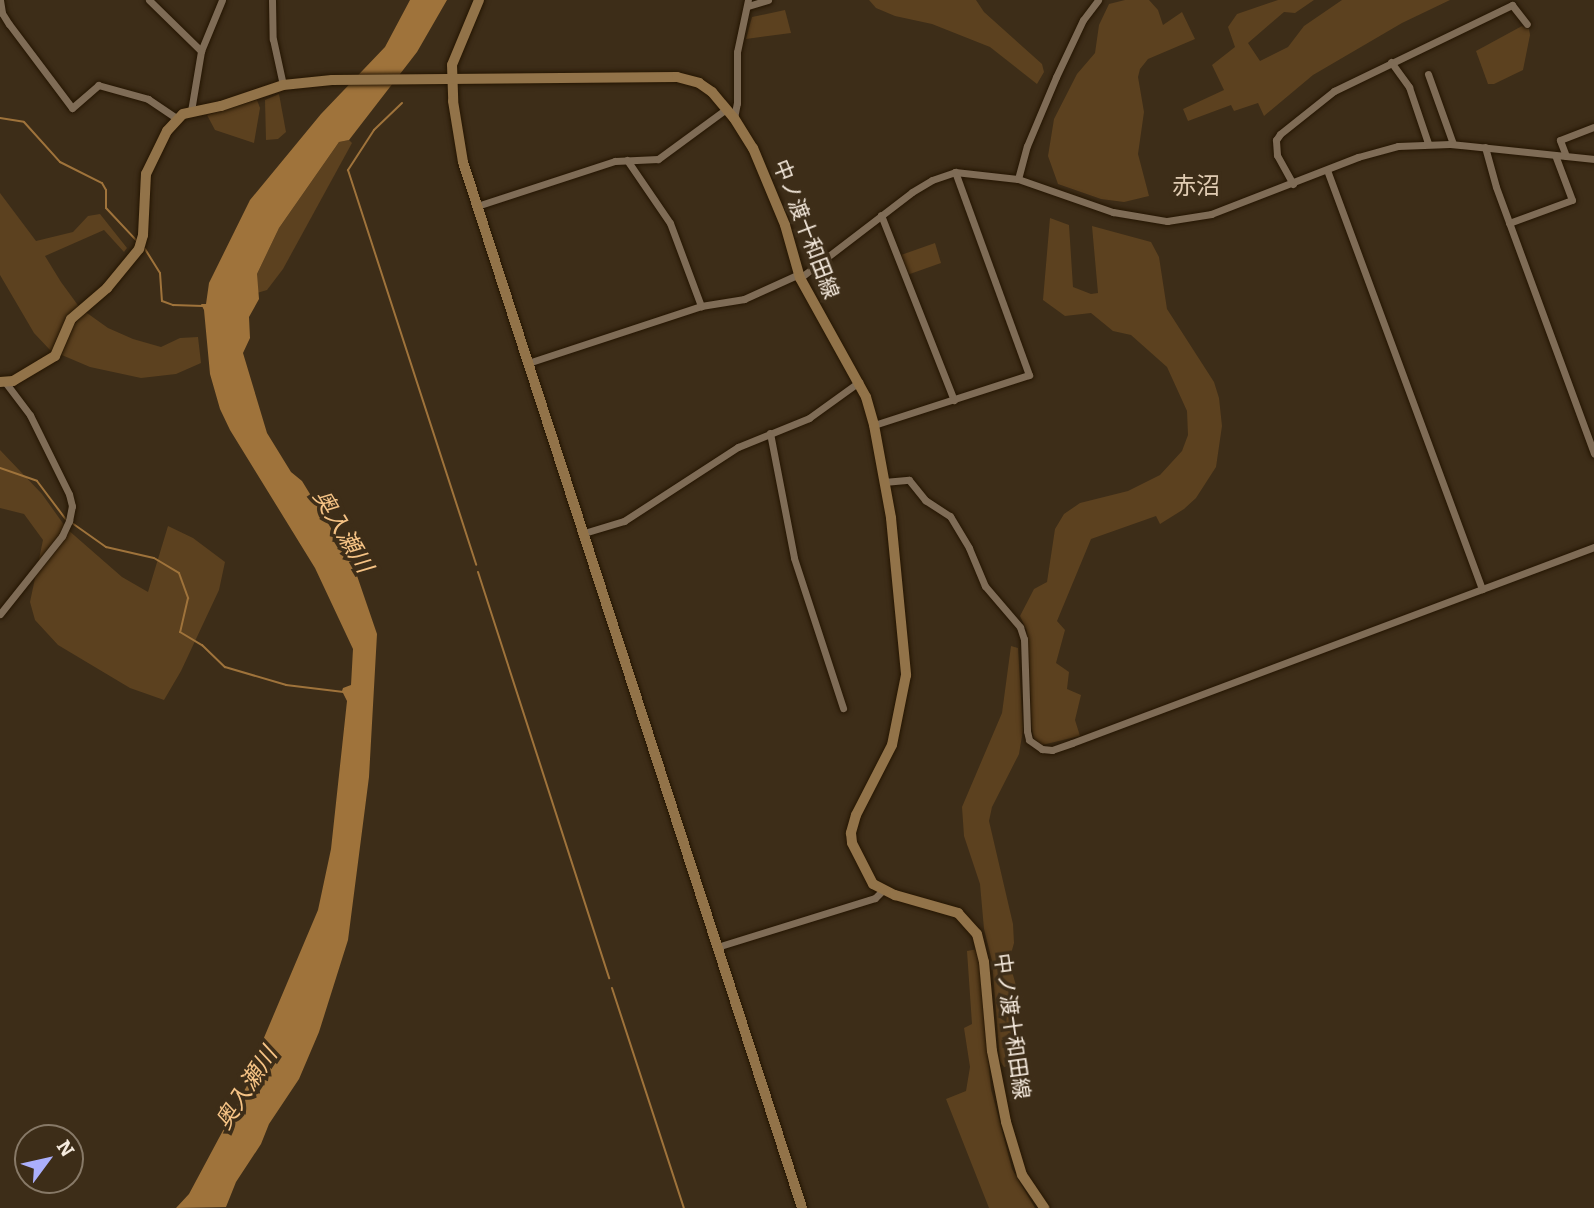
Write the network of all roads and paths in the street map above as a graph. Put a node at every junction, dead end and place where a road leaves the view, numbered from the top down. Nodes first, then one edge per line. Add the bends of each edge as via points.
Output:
1 (1, 0) edge
2 (149, 0) edge
3 (222, 0) edge
4 (272, 0) edge
5 (479, 0) edge
6 (768, 0) edge
7 (1098, 0) edge
8 (748, 3) edge
9 (1527, 24) dead end
10 (201, 51) junction
11 (1391, 62) junction
12 (1427, 74) dead end
13 (451, 79) junction
14 (283, 85) junction
15 (191, 111) junction
16 (730, 113) junction
17 (176, 118) junction
18 (1594, 127) edge
19 (1428, 143) junction
20 (1453, 144) junction
21 (1485, 146) junction
22 (1555, 155) junction
23 (1566, 156) junction
24 (1594, 159) edge
25 (627, 160) junction
26 (1327, 170) junction
27 (955, 172) junction
28 (1018, 179) junction
29 (1293, 184) junction
30 (477, 206) junction
31 (881, 215) junction
32 (1509, 223) junction
33 (799, 276) junction
34 (701, 306) junction
35 (528, 363) junction
36 (859, 382) junction
37 (3, 383) edge
38 (954, 400) junction
39 (874, 425) junction
40 (770, 433) junction
41 (1594, 454) edge
42 (884, 482) junction
43 (584, 533) junction
44 (1594, 547) edge
45 (1482, 589) junction
46 (0, 614) edge
47 (844, 708) dead end
48 (883, 890) junction
49 (717, 947) junction
50 (802, 1208) edge
51 (1044, 1208) edge

1 - 17 street via 9,24 72,108 98,85 148,99
2 - 10 street
3 - 10 street
4 - 14 street via 273,39
5 - 13 main road via 452,65
6 - 8 street
7 - 28 street via 1083,20 1048,96
8 - 16 street via 737,52 737,103
9 - 11 street via 1512,5
10 - 15 street
11 - 19 street via 1409,87
11 - 29 street via 1334,91 1280,134 1275,147
12 - 20 street
13 - 14 main road, 中ノ渡十和田線
13 - 16 main road, 中ノ渡十和田線 via 677,77 699,83
13 - 30 main road via 463,162
14 - 15 main road, 中ノ渡十和田線
15 - 17 main road, 中ノ渡十和田線
16 - 25 street via 658,159
16 - 33 main road, 中ノ渡十和田線 via 758,157
17 - 37 main road via 146,174 140,244 107,288 76,312 55,356
18 - 23 street via 1560,140
19 - 20 street
19 - 26 street via 1379,150
20 - 21 street
21 - 22 street
21 - 32 street
22 - 23 street
22 - 32 street via 1572,200
23 - 24 street
25 - 30 street
25 - 34 street via 670,223
26 - 29 street
26 - 45 street
27 - 28 street
27 - 31 street via 924,184
27 - 38 street via 1029,375
28 - 29 street via 1113,212 1167,221 1211,214
30 - 35 main road
31 - 33 street
31 - 38 street
32 - 41 street
33 - 34 street via 744,299
33 - 36 main road, 中ノ渡十和田線
34 - 35 street
35 - 43 main road
36 - 39 main road, 中ノ渡十和田線
36 - 40 street via 809,418
37 - 46 street via 30,415 72,506 62,536
38 - 39 street
39 - 42 main road, 中ノ渡十和田線
40 - 43 street via 738,447 624,521
40 - 47 street via 794,558
42 - 45 street via 909,480 925,500 950,516 970,548 985,586 1020,627 1027,731 1029,740 1042,749 1072,743
42 - 48 main road, 中ノ渡十和田線 via 902,608 906,675 892,745 851,834 869,880
43 - 49 main road
44 - 45 street
48 - 49 street via 875,898
48 - 51 main road, 中ノ渡十和田線 via 958,913 977,934 1006,1122 1022,1175
49 - 50 main road

